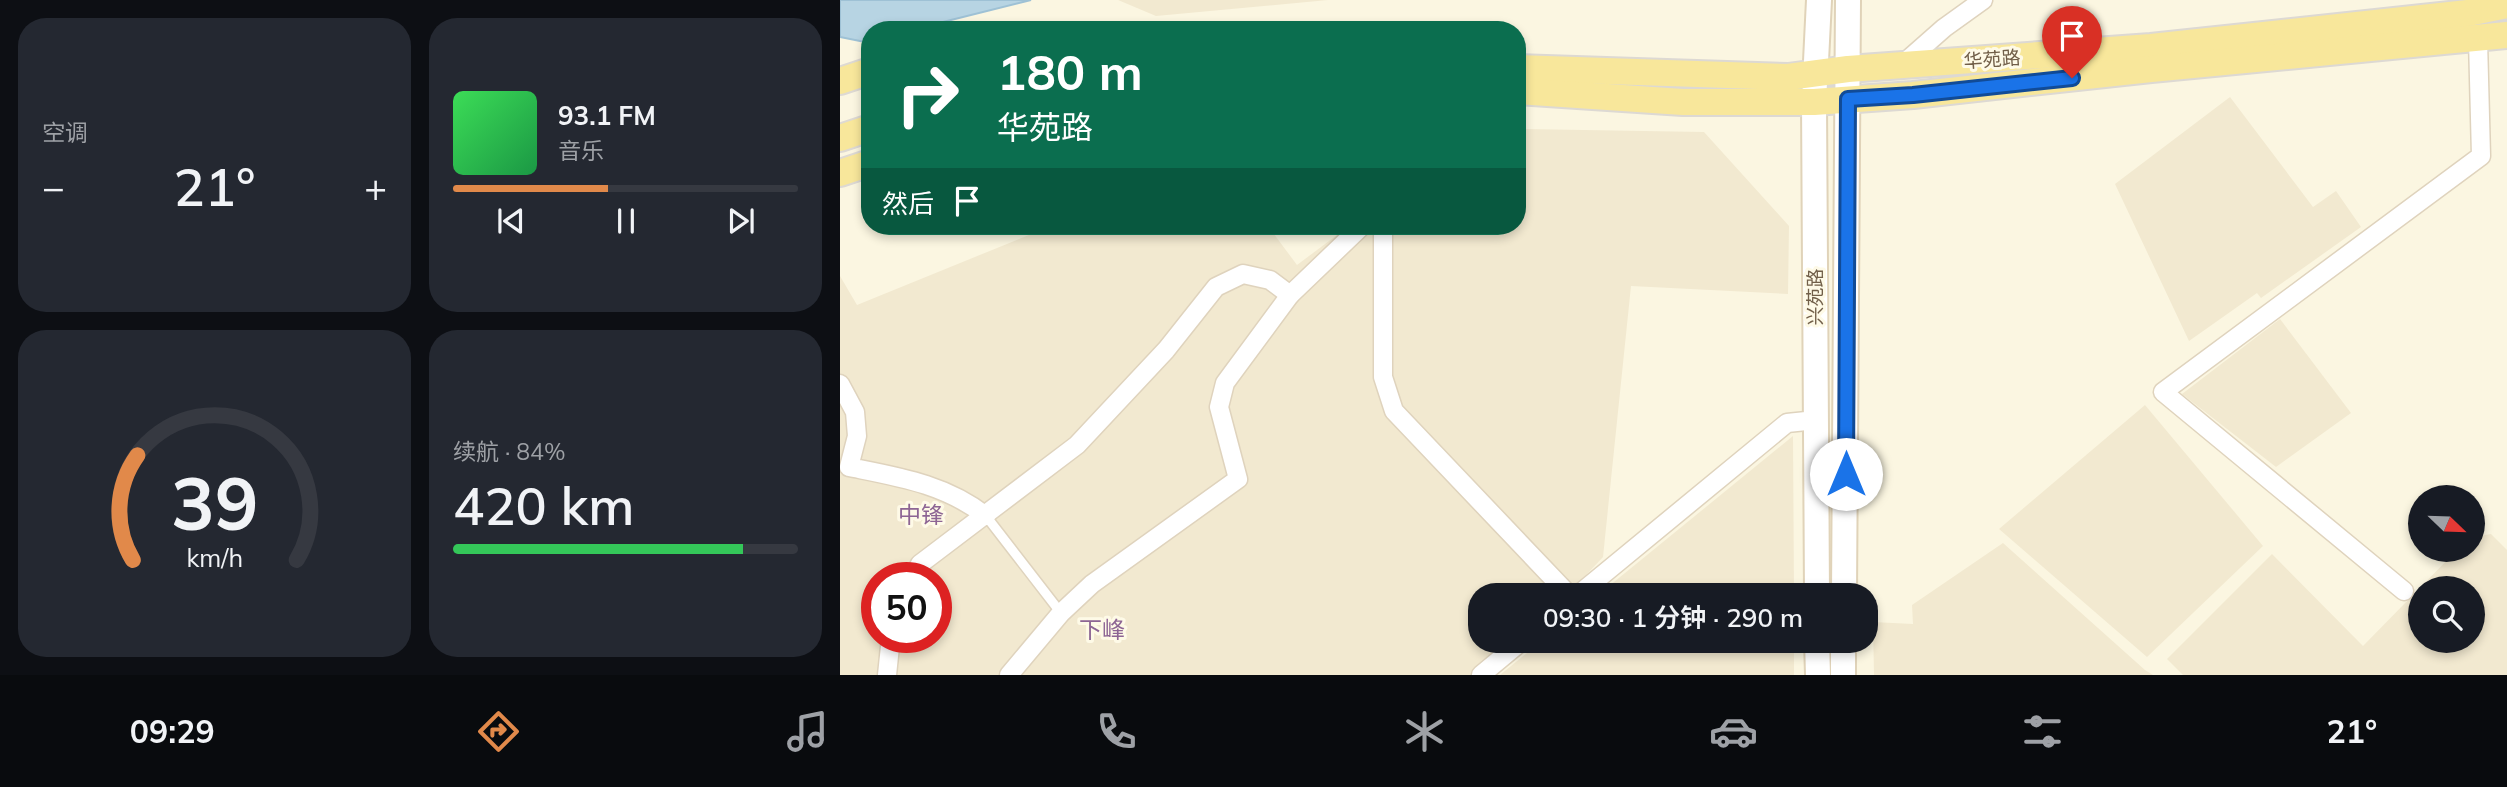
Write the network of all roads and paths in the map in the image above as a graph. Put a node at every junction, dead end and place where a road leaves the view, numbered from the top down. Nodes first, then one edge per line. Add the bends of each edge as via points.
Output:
1 (1819, 0) edge
2 (1848, 0) edge
3 (1983, 0) edge
4 (2507, 5) edge
5 (2507, 35) edge
6 (2478, 40) junction
7 (1902, 65) junction
8 (1526, 68) edge
9 (1848, 69) junction
10 (1817, 72) junction
11 (861, 74) edge
12 (840, 81) edge
13 (1526, 92) edge
14 (1848, 99) junction
15 (1814, 102) junction
16 (861, 131) edge
17 (840, 138) edge
18 (861, 166) edge
19 (840, 173) edge
20 (1353, 235) edge
21 (1383, 235) edge
22 (1290, 295) junction
23 (840, 384) edge
24 (1816, 420) junction
25 (844, 468) edge
26 (986, 516) junction
27 (923, 562) edge
28 (1558, 583) edge
29 (1593, 583) edge
30 (1817, 583) edge
31 (1844, 583) edge
32 (2404, 591) dead end
33 (1062, 613) junction
34 (889, 653) edge
35 (1507, 653) edge
36 (1817, 653) edge
37 (1843, 653) edge
38 (887, 675) edge
39 (1009, 675) edge
40 (1481, 675) edge
41 (1818, 675) edge
42 (1843, 675) edge

1 - 10 main road, 兴苑路
2 - 9 main road, 兴苑路
3 - 7 street
4 - 7 main road, 华苑路 via 2151,47
5 - 6 main road, 华苑路
6 - 14 main road, 华苑路
6 - 32 street via 2481,156 2163,392
7 - 9 main road, 华苑路
8 - 10 main road, 华苑路 via 1788,77
9 - 10 main road, 华苑路
9 - 14 main road, 兴苑路
10 - 15 main road, 兴苑路
11 - 12 main road
13 - 15 main road, 华苑路 via 1684,102
14 - 15 main road, 华苑路
14 - 31 main road, 兴苑路
15 - 24 main road, 兴苑路
16 - 17 main road
18 - 19 main road
20 - 22 street
21 - 28 street via 1383,377 1394,411
22 - 26 street via 1270,280 1242,274 1216,287 1166,350 1077,445
22 - 33 street via 1225,383 1219,407 1238,479 1091,584
23 - 25 street via 855,412 857,436
24 - 29 street via 1787,423
24 - 30 main road, 兴苑路
25 - 26 street via 927,483 964,498
26 - 27 street
26 - 33 lane
33 - 39 street
34 - 38 street
35 - 40 street
36 - 41 main road
37 - 42 main road

